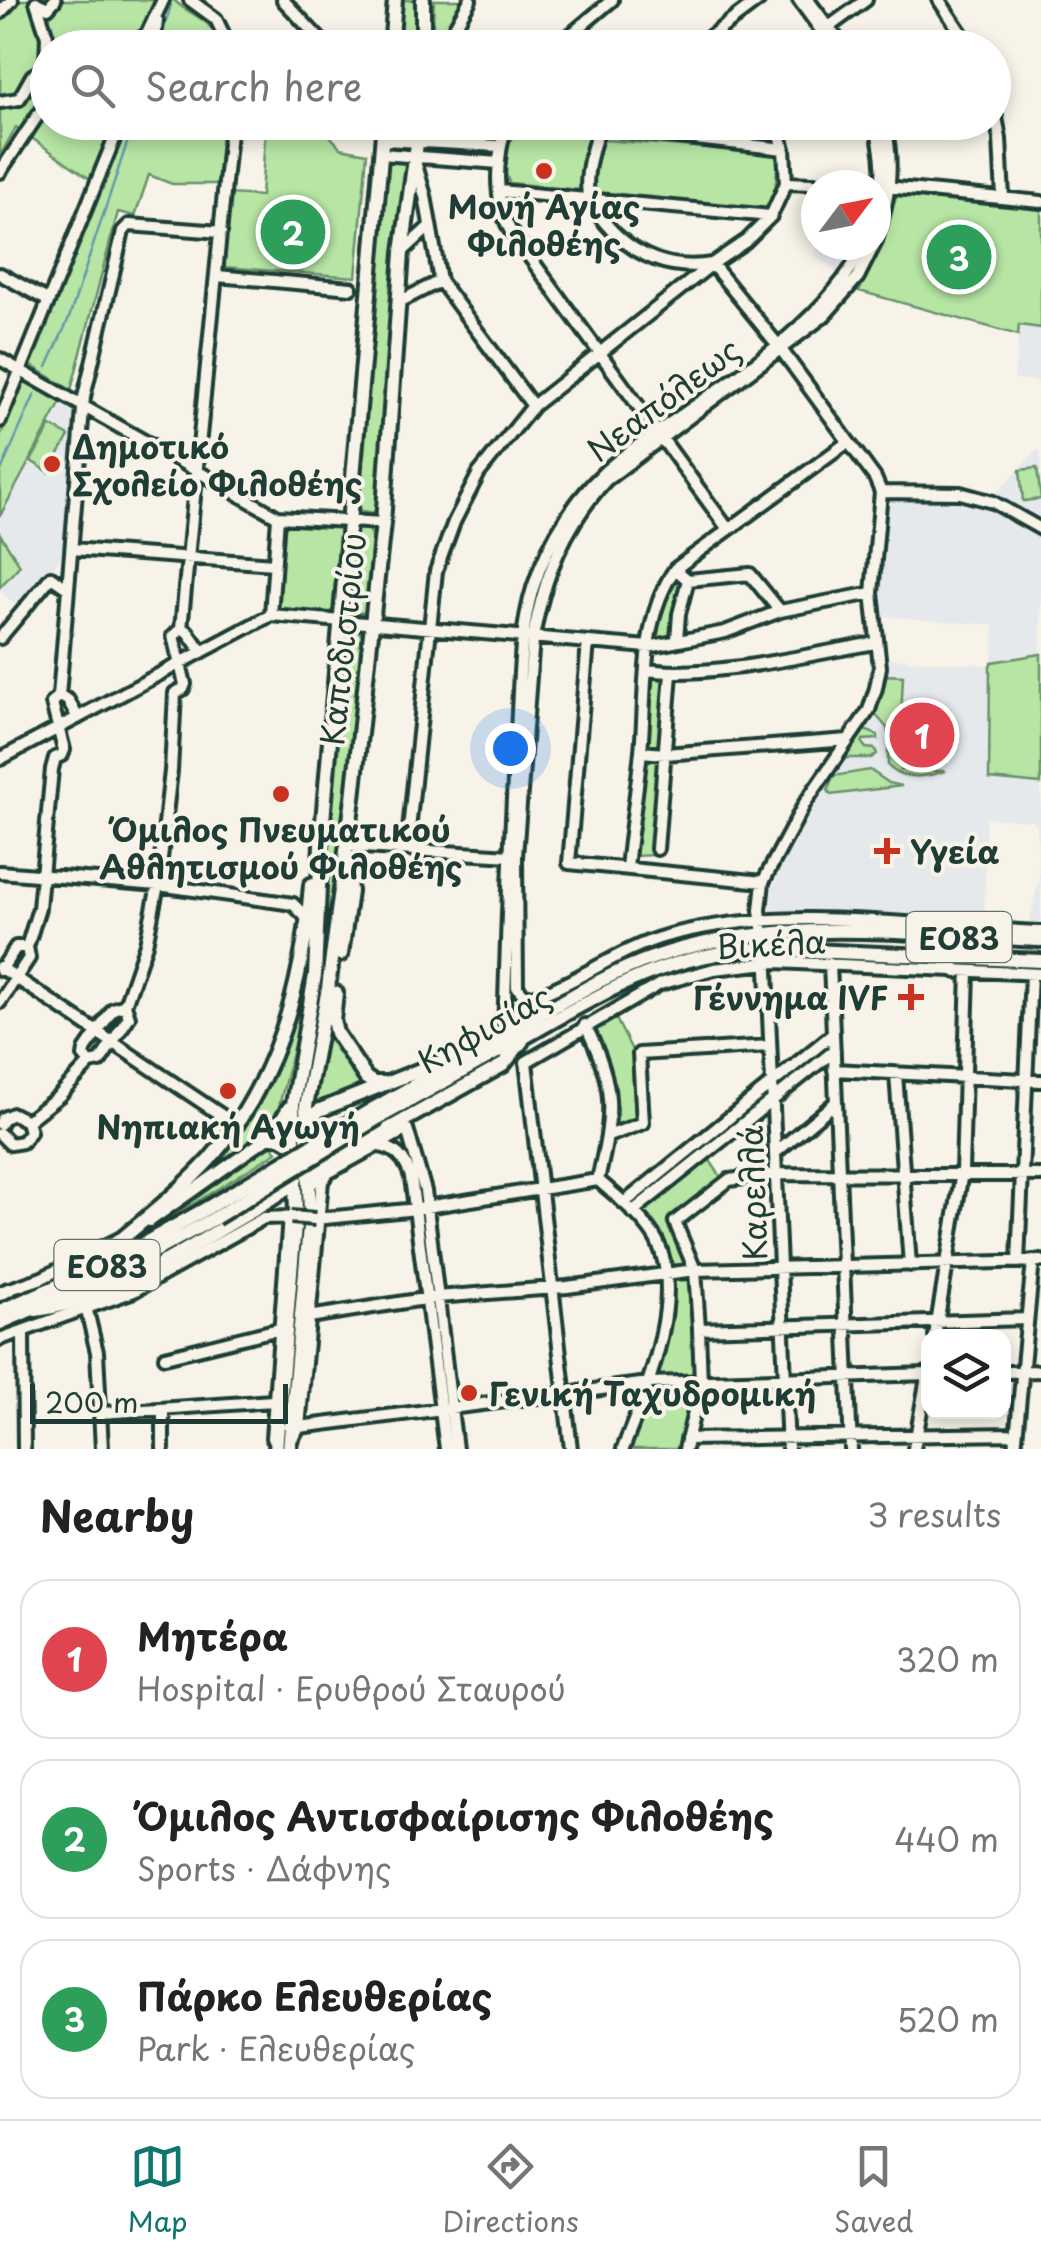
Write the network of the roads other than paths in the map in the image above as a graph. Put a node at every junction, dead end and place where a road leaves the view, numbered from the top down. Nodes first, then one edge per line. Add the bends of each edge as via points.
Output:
1 (12, 0) edge
2 (54, 0) edge
3 (163, 0) edge
4 (190, 0) edge
5 (283, 0) edge
6 (396, 0) edge
7 (423, 0) edge
8 (470, 0) edge
9 (759, 0) edge
10 (798, 0) edge
11 (808, 0) edge
12 (866, 0) edge
13 (939, 0) edge
14 (35, 1) edge
15 (610, 1) edge
16 (0, 13) edge
17 (826, 29) junction
18 (45, 30) edge
19 (151, 30) edge
20 (221, 30) edge
21 (311, 30) edge
22 (393, 30) edge
23 (423, 30) edge
24 (454, 30) edge
25 (576, 30) edge
26 (720, 30) edge
27 (959, 30) edge
28 (30, 80) edge
29 (0, 102) edge
30 (30, 127) edge
31 (114, 140) edge
32 (229, 140) edge
33 (383, 140) edge
34 (418, 140) edge
35 (501, 140) edge
36 (595, 140) edge
37 (716, 140) edge
38 (781, 140) edge
39 (879, 140) edge
40 (888, 140) edge
41 (1000, 140) edge
42 (499, 146) junction
43 (382, 147) junction
44 (784, 149) junction
45 (417, 155) junction
46 (499, 162) junction
47 (882, 170) edge
48 (887, 170) edge
49 (0, 172) edge
50 (786, 183) junction
51 (801, 184) edge
52 (891, 188) edge
53 (499, 190) junction
54 (1003, 198) junction
55 (588, 199) junction
56 (1041, 202) edge
57 (771, 216) junction
58 (428, 227) junction
59 (221, 232) junction
60 (402, 252) junction
61 (856, 260) edge
62 (866, 260) edge
63 (712, 264) junction
64 (0, 274) edge
65 (217, 276) junction
66 (440, 281) junction
67 (351, 288) dead end
68 (49, 300) junction
69 (399, 302) junction
70 (779, 348) junction
71 (600, 355) junction
72 (0, 358) edge
73 (22, 371) junction
74 (84, 406) junction
75 (533, 406) junction
76 (0, 421) edge
77 (658, 436) junction
78 (848, 442) junction
79 (198, 472) junction
80 (880, 492) junction
81 (278, 517) junction
82 (349, 520) junction
83 (382, 523) junction
84 (728, 529) junction
85 (1041, 529) edge
86 (72, 550) junction
87 (188, 558) junction
88 (274, 564) junction
89 (675, 570) junction
90 (688, 580) junction
91 (67, 588) junction
92 (872, 593) junction
93 (780, 611) junction
94 (271, 615) junction
95 (340, 621) junction
96 (372, 624) junction
97 (182, 629) junction
98 (428, 629) junction
99 (528, 637) junction
100 (0, 638) edge
101 (678, 640) junction
102 (588, 642) junction
103 (875, 643) junction
104 (648, 647) junction
105 (202, 652) junction
106 (180, 664) junction
107 (647, 670) junction
108 (671, 673) junction
109 (159, 674) junction
110 (176, 693) junction
111 (58, 696) junction
112 (78, 718) junction
113 (58, 728) junction
114 (39, 738) junction
115 (848, 740) junction
116 (640, 752) junction
117 (665, 754) junction
118 (54, 758) junction
119 (0, 759) edge
120 (321, 844) junction
121 (347, 846) junction
122 (407, 849) junction
123 (657, 849) dead end
124 (512, 856) junction
125 (626, 868) junction
126 (0, 872) edge
127 (43, 874) junction
128 (763, 882) junction
129 (158, 885) junction
130 (308, 919) junction
131 (760, 920) junction
132 (970, 932) junction
133 (1041, 932) edge
134 (1041, 940) edge
135 (27, 948) junction
136 (765, 949) junction
137 (942, 957) junction
138 (1041, 962) edge
139 (830, 964) junction
140 (1, 969) edge
141 (963, 971) junction
142 (1036, 974) edge
143 (17, 978) junction
144 (0, 1002) edge
145 (125, 1005) junction
146 (585, 1026) junction
147 (98, 1032) junction
148 (833, 1034) junction
149 (527, 1035) junction
150 (499, 1038) junction
151 (112, 1042) junction
152 (770, 1046) junction
153 (834, 1051) junction
154 (90, 1064) junction
155 (834, 1070) junction
156 (896, 1074) junction
157 (965, 1078) junction
158 (1026, 1080) junction
159 (1041, 1081) edge
160 (388, 1082) junction
161 (772, 1084) junction
162 (464, 1088) junction
163 (294, 1091) junction
164 (773, 1100) junction
165 (836, 1102) junction
166 (376, 1114) junction
167 (306, 1120) junction
168 (27, 1121) junction
169 (0, 1124) edge
170 (236, 1124) junction
171 (406, 1130) junction
172 (608, 1136) junction
173 (1, 1138) edge
174 (260, 1142) junction
175 (292, 1145) junction
176 (378, 1146) junction
177 (775, 1153) junction
178 (306, 1159) junction
179 (325, 1170) junction
180 (903, 1172) junction
181 (962, 1172) junction
182 (776, 1174) junction
183 (1022, 1174) junction
184 (1041, 1174) edge
185 (839, 1175) junction
186 (295, 1180) junction
187 (598, 1180) junction
188 (309, 1189) junction
189 (540, 1190) junction
190 (270, 1199) junction
191 (421, 1208) junction
192 (628, 1208) junction
193 (212, 1213) junction
194 (292, 1216) junction
195 (316, 1220) junction
196 (124, 1237) junction
197 (1037, 1261) edge
198 (1018, 1262) junction
199 (948, 1264) junction
200 (910, 1266) junction
201 (843, 1268) junction
202 (695, 1270) junction
203 (780, 1270) junction
204 (669, 1273) junction
205 (551, 1288) junction
206 (3, 1292) edge
207 (432, 1298) junction
208 (36, 1310) junction
209 (0, 1311) edge
210 (87, 1311) junction
211 (309, 1317) junction
212 (1027, 1319) junction
213 (938, 1322) junction
214 (0, 1323) edge
215 (846, 1324) junction
216 (782, 1326) junction
217 (699, 1328) junction
218 (279, 1329) junction
219 (936, 1329) edge
220 (23, 1333) junction
221 (0, 1340) edge
222 (165, 1357) dead end
223 (1021, 1371) junction
224 (1041, 1371) edge
225 (1011, 1372) edge
226 (921, 1373) edge
227 (848, 1378) junction
228 (784, 1380) junction
229 (701, 1383) junction
230 (649, 1384) junction
231 (564, 1396) junction
232 (273, 1401) junction
233 (446, 1408) junction
234 (164, 1410) junction
235 (921, 1412) edge
236 (101, 1413) junction
237 (299, 1427) junction
238 (917, 1434) junction
239 (1016, 1434) junction
240 (850, 1435) junction
241 (787, 1443) edge
242 (686, 1444) edge
243 (290, 1446) edge
244 (24, 1449) edge
245 (102, 1449) edge
246 (163, 1449) edge
247 (274, 1449) edge
248 (446, 1449) edge
249 (456, 1449) edge
250 (571, 1449) edge
251 (622, 1449) edge
252 (851, 1449) edge
253 (914, 1449) edge
254 (1015, 1449) edge

1 - 16 street
2 - 14 street via 48,8
3 - 19 street
4 - 20 street
5 - 21 street
6 - 22 main road
7 - 23 main road
8 - 24 street
9 - 26 street
10 - 17 street
11 - 17 street
12 - 17 street
13 - 27 street
14 - 18 street
15 - 25 street
28 - 29 street via 19,100
30 - 49 street
31 - 68 street
32 - 59 street
33 - 43 main road, Καποδιστρίου
34 - 45 main road, Καποδιστρίου
35 - 42 street
36 - 55 street
37 - 44 street
38 - 44 street
39 - 47 street, Νεαπόλεως
40 - 48 street, Νεαπόλεως
41 - 54 street
42 - 45 street
42 - 46 street
43 - 45 street
43 - 82 main road, Καποδιστρίου
44 - 50 street
45 - 46 street
45 - 58 street
45 - 60 main road, Καποδιστρίου
46 - 53 street
50 - 51 street
50 - 57 street
52 - 54 street
53 - 55 street
53 - 71 street via 510,230
54 - 56 street
55 - 57 street
55 - 63 street via 625,244 655,260
57 - 63 street
58 - 60 street
58 - 66 street
59 - 65 street
59 - 74 street via 130,225 124,231
60 - 69 main road, Καποδιστρίου
61 - 70 street, Νεαπόλεως
62 - 70 street, Νεαπόλεως via 840,300
63 - 70 street
63 - 71 street
64 - 68 street
65 - 67 street
65 - 79 street
66 - 69 street
66 - 75 street
68 - 73 street
69 - 83 main road, Καποδιστρίου
70 - 77 street, Νεαπόλεως
70 - 78 street
71 - 75 street
71 - 77 street
72 - 73 street
73 - 74 street
73 - 76 street
74 - 79 street
74 - 86 street
75 - 98 street via 479,474 454,522 436,571
77 - 84 street
77 - 99 street, Νεαπόλεως via 602,475 559,529 532,592
78 - 80 street
78 - 84 street
79 - 81 street
79 - 87 street
80 - 85 street via 960,494 993,502
80 - 92 street
81 - 82 street
81 - 88 street
82 - 83 street
82 - 95 main road, Καποδιστρίου
83 - 96 main road, Καποδιστρίου
84 - 89 street
86 - 87 street
86 - 91 street
87 - 88 street
87 - 97 street
88 - 94 street
89 - 90 street
89 - 104 street via 654,610
90 - 93 street via 750,574
90 - 101 street
91 - 100 street via 50,577
91 - 111 street
92 - 93 street
92 - 103 street
93 - 101 street via 725,632
94 - 95 street
94 - 105 street
95 - 96 street
95 - 120 main road, Καποδιστρίου
96 - 98 street
96 - 121 main road, Καποδιστρίου
97 - 105 street
97 - 106 street via 172,636
98 - 99 street
98 - 122 street
99 - 102 street
99 - 124 street, Νεαπόλεως
101 - 104 street
102 - 104 street
102 - 125 street via 569,863
103 - 108 street
103 - 115 street via 880,667 872,700
104 - 107 street
105 - 106 street
106 - 109 street
106 - 110 street via 185,684
107 - 108 street
107 - 116 street
108 - 117 street
109 - 110 street
109 - 112 street
110 - 129 street
111 - 112 street
111 - 113 street via 52,703
112 - 113 street
113 - 114 street
113 - 118 street via 64,750
114 - 118 street
114 - 119 street
115 - 117 street
115 - 128 street
116 - 117 street
116 - 125 street
117 - 123 street
118 - 127 street
120 - 130 main road
120 - 163 main road, Καποδιστρίου via 315,975
121 - 122 street
121 - 160 main road via 350,892 334,1029 361,1074
121 - 167 main road, Καποδιστρίου
122 - 124 street
124 - 131 street, Νεαπόλεως via 517,980 530,998 664,936
124 - 150 street, Νεαπόλεως
125 - 128 street
126 - 127 street
127 - 129 street
127 - 135 street
128 - 131 street, Καρελλά
129 - 130 street via 292,904
129 - 145 street
130 - 170 main road via 288,1020
131 - 132 street
131 - 136 street, Καρελλά
132 - 133 street
132 - 134 main road, Κηφισίας / ΕΟ83
132 - 136 main road, Κηφισίας / ΕΟ83 via 877,933
135 - 140 street via 16,947
135 - 143 street via 30,958
136 - 137 main road, Κηφισίας / ΕΟ83
136 - 139 street, Βικέλα
136 - 146 street, Βικέλα via 660,984
136 - 149 main road, Κηφισίας / ΕΟ83 via 656,968
136 - 150 main road, Κηφισίας / ΕΟ83 via 705,944 643,961
136 - 152 street, Καρελλά
137 - 138 main road, Κηφισίας / ΕΟ83
137 - 141 main road
139 - 141 street, Βικέλα
139 - 148 street
140 - 143 street
141 - 142 street, Βικέλα
141 - 157 street
142 - 158 street
143 - 144 street
143 - 147 street
145 - 147 street via 115,1006
145 - 151 street via 129,1016
146 - 172 street via 602,1058 612,1104
146 - 189 street, Βικέλα via 526,1062
147 - 151 street
147 - 154 street via 84,1054
148 - 153 street
148 - 161 street
149 - 162 main road via 503,1065
149 - 166 main road, Κηφισίας / ΕΟ83
150 - 160 main road
150 - 166 main road, Κηφισίας / ΕΟ83
151 - 154 street
151 - 170 street
152 - 161 street, Καρελλά
152 - 172 street via 639,1054 643,1123
153 - 155 street
153 - 164 street
154 - 168 street
155 - 156 street
155 - 165 street
156 - 157 street
156 - 180 street
157 - 158 street
157 - 181 street
158 - 159 street
158 - 183 street
160 - 167 main road
161 - 164 street, Καρελλά
161 - 192 street
162 - 171 main road
162 - 179 main road
163 - 174 main road via 283,1120
163 - 175 main road, Καποδιστρίου
164 - 177 street, Καρελλά
164 - 192 street
165 - 177 street
165 - 185 street
166 - 193 main road, Κηφισίας / ΕΟ83, bridge
167 - 175 main road
167 - 178 main road, Καποδιστρίου
168 - 169 street via 14,1114
168 - 173 street via 30,1132 22,1142
170 - 196 main road via 181,1189
171 - 176 street
171 - 191 street
172 - 187 street
174 - 175 street via 274,1137
174 - 196 street
175 - 178 main road
175 - 186 main road, Καποδιστρίου
176 - 179 street
176 - 191 street via 406,1164
177 - 182 street, Καρελλά
178 - 179 main road
178 - 186 main road
178 - 188 main road, Καποδιστρίου
179 - 188 main road via 314,1175
179 - 195 street
180 - 181 street
180 - 185 street
180 - 200 street
181 - 183 street
181 - 199 street
182 - 185 street
182 - 202 street via 729,1180 675,1222
182 - 203 street, Καρελλά
183 - 184 street
183 - 198 street
185 - 201 street
186 - 190 main road
186 - 194 main road, Καποδιστρίου
187 - 189 street
187 - 192 street
188 - 243 main road, Καποδιστρίου
189 - 191 street
189 - 205 street
190 - 194 main road via 287,1200
190 - 208 main road via 124,1284
191 - 195 street
191 - 207 street
192 - 204 street via 656,1238
193 - 208 main road, Κηφισίας / ΕΟ83 via 113,1274
193 - 209 main road, Κηφισίας / ΕΟ83
194 - 195 street, bridge
194 - 210 street via 264,1218
194 - 218 street
194 - 247 main road, Καποδιστρίου
195 - 211 street
196 - 206 street
197 - 198 street
197 - 212 street
198 - 199 street
199 - 200 street
199 - 213 street
200 - 201 street
201 - 203 street
201 - 215 street
202 - 203 street
202 - 204 street
202 - 217 street
203 - 216 street, Καρελλά
204 - 205 street
204 - 230 street
205 - 207 street
205 - 231 street
207 - 211 street
207 - 233 street
208 - 214 main road, Κηφισίας / ΕΟ83
210 - 220 street
210 - 236 street
211 - 237 street
212 - 213 street
212 - 223 street
213 - 215 street
213 - 219 street
215 - 216 street
215 - 227 street
216 - 217 street
216 - 228 street, Καρελλά
217 - 229 street
218 - 222 street
218 - 232 street
220 - 221 street
220 - 244 street
223 - 224 street
223 - 225 street
223 - 239 street
226 - 227 street
227 - 228 street
227 - 240 street
228 - 229 street
228 - 241 street, Καρελλά
229 - 230 street
229 - 242 street
230 - 231 street
230 - 251 street
231 - 233 street
231 - 250 street
232 - 234 street
232 - 247 street
233 - 237 street
233 - 248 street
233 - 249 street
234 - 236 street
234 - 246 street
235 - 238 street
236 - 245 street
237 - 243 street
238 - 239 street
238 - 240 street
238 - 253 street
239 - 254 street
240 - 241 street
240 - 252 street
241 - 242 street

